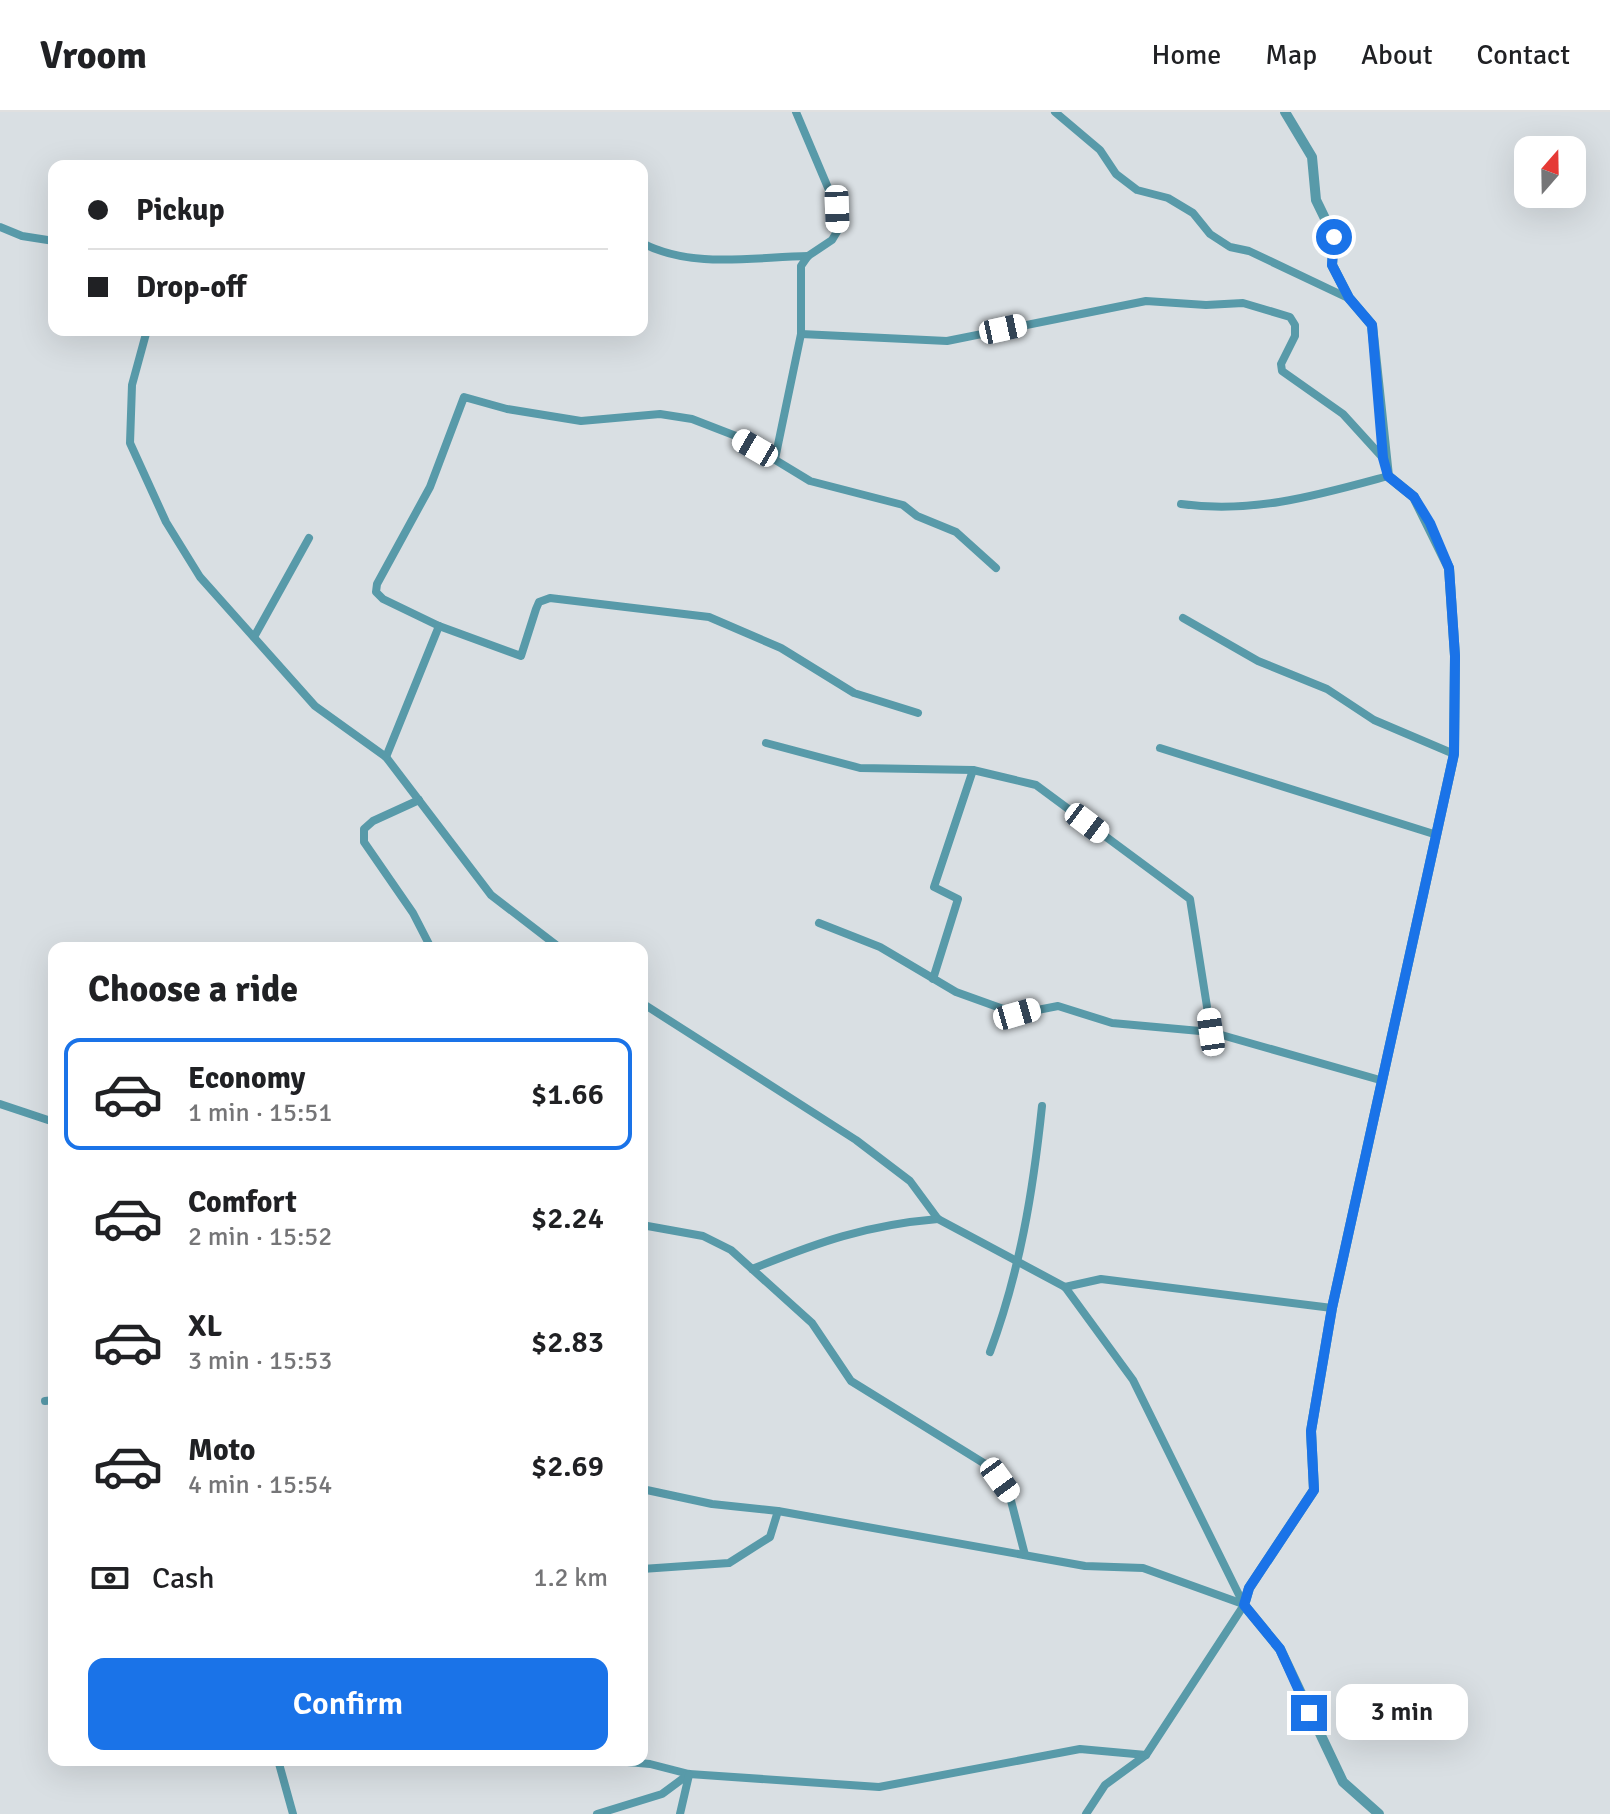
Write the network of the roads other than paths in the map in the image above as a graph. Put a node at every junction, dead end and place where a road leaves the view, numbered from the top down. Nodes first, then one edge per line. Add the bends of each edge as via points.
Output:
1 (796, 112) edge
2 (1055, 112) edge
3 (1285, 112) edge
4 (0, 227) edge
5 (48, 240) edge
6 (648, 246) edge
7 (808, 256) junction
8 (1349, 298) junction
9 (801, 334) junction
10 (145, 336) edge
11 (1383, 458) junction
12 (775, 459) junction
13 (1388, 476) junction
14 (1181, 504) dead end
15 (309, 538) dead end
16 (996, 568) dead end
17 (1183, 618) dead end
18 (439, 626) junction
19 (254, 637) junction
20 (918, 713) dead end
21 (766, 743) dead end
22 (1160, 748) dead end
23 (1454, 754) junction
24 (386, 757) junction
25 (973, 770) junction
26 (419, 800) junction
27 (1437, 835) junction
28 (819, 923) dead end
29 (428, 942) edge
30 (552, 942) edge
31 (933, 979) junction
32 (648, 1007) edge
33 (1211, 1032) junction
34 (1380, 1080) junction
35 (0, 1104) edge
36 (1042, 1106) dead end
37 (48, 1120) edge
38 (938, 1219) junction
39 (648, 1226) edge
40 (1020, 1263) junction
41 (752, 1269) junction
42 (1065, 1287) junction
43 (1332, 1308) junction
44 (990, 1352) dead end
45 (648, 1490) edge
46 (778, 1511) junction
47 (1025, 1555) junction
48 (648, 1569) edge
49 (1244, 1605) junction
50 (1146, 1755) junction
51 (648, 1764) edge
52 (280, 1766) edge
53 (689, 1774) junction
54 (293, 1814) edge
55 (597, 1814) edge
56 (680, 1814) edge
57 (1086, 1814) edge
58 (1379, 1814) edge

1 - 7 street via 837,209 838,230 832,240
2 - 8 street via 1137,190 1168,198 1193,213 1230,247
3 - 8 street via 1312,157 1316,200 1334,237 1332,265
4 - 5 street
6 - 7 street via 666,255 699,259
7 - 9 street via 798,280
8 - 11 street via 1372,325
9 - 11 street via 947,341 1146,301 1243,303 1290,317 1295,336 1282,371 1343,414
9 - 12 street
10 - 19 street via 132,385 130,443 166,522 200,577
11 - 13 street
12 - 16 street via 810,481 903,505 956,532
12 - 18 street via 692,419 660,414 581,421 464,397 430,487 376,592
13 - 14 street via 1307,498 1223,510
13 - 23 street via 1414,497 1449,568
15 - 19 street
17 - 23 street via 1258,661 1327,689 1374,720
18 - 20 street via 521,656 539,602 550,598 709,617 781,648 854,693
18 - 24 street
19 - 24 street via 315,706
21 - 25 street via 860,768
22 - 27 street
23 - 27 street
24 - 26 street
25 - 31 street via 934,887 958,903
25 - 33 street via 1036,785 1190,899
26 - 29 street via 373,821 364,829 364,842
26 - 30 street via 491,895
27 - 34 street
28 - 31 street via 880,947
31 - 33 street via 1017,1014 1058,1006 1112,1023
32 - 38 street via 856,1140 910,1181
33 - 34 street
34 - 43 street
35 - 37 street
36 - 40 street
38 - 40 street
38 - 41 street via 835,1235
39 - 41 street via 703,1236 731,1250
40 - 42 street
40 - 44 street
41 - 47 street via 812,1323 851,1381 990,1467 1009,1493
42 - 43 street via 1101,1279
42 - 49 street via 1133,1380
43 - 49 street via 1311,1431 1314,1490 1249,1588
45 - 46 street
46 - 47 street
46 - 48 street via 770,1537 729,1563
47 - 49 street via 1085,1566 1143,1568
49 - 50 street
49 - 58 street via 1280,1649 1343,1782
50 - 53 street via 1080,1749 879,1787
50 - 57 street via 1105,1785
51 - 53 street
52 - 54 street
53 - 55 street via 662,1794
53 - 56 street

